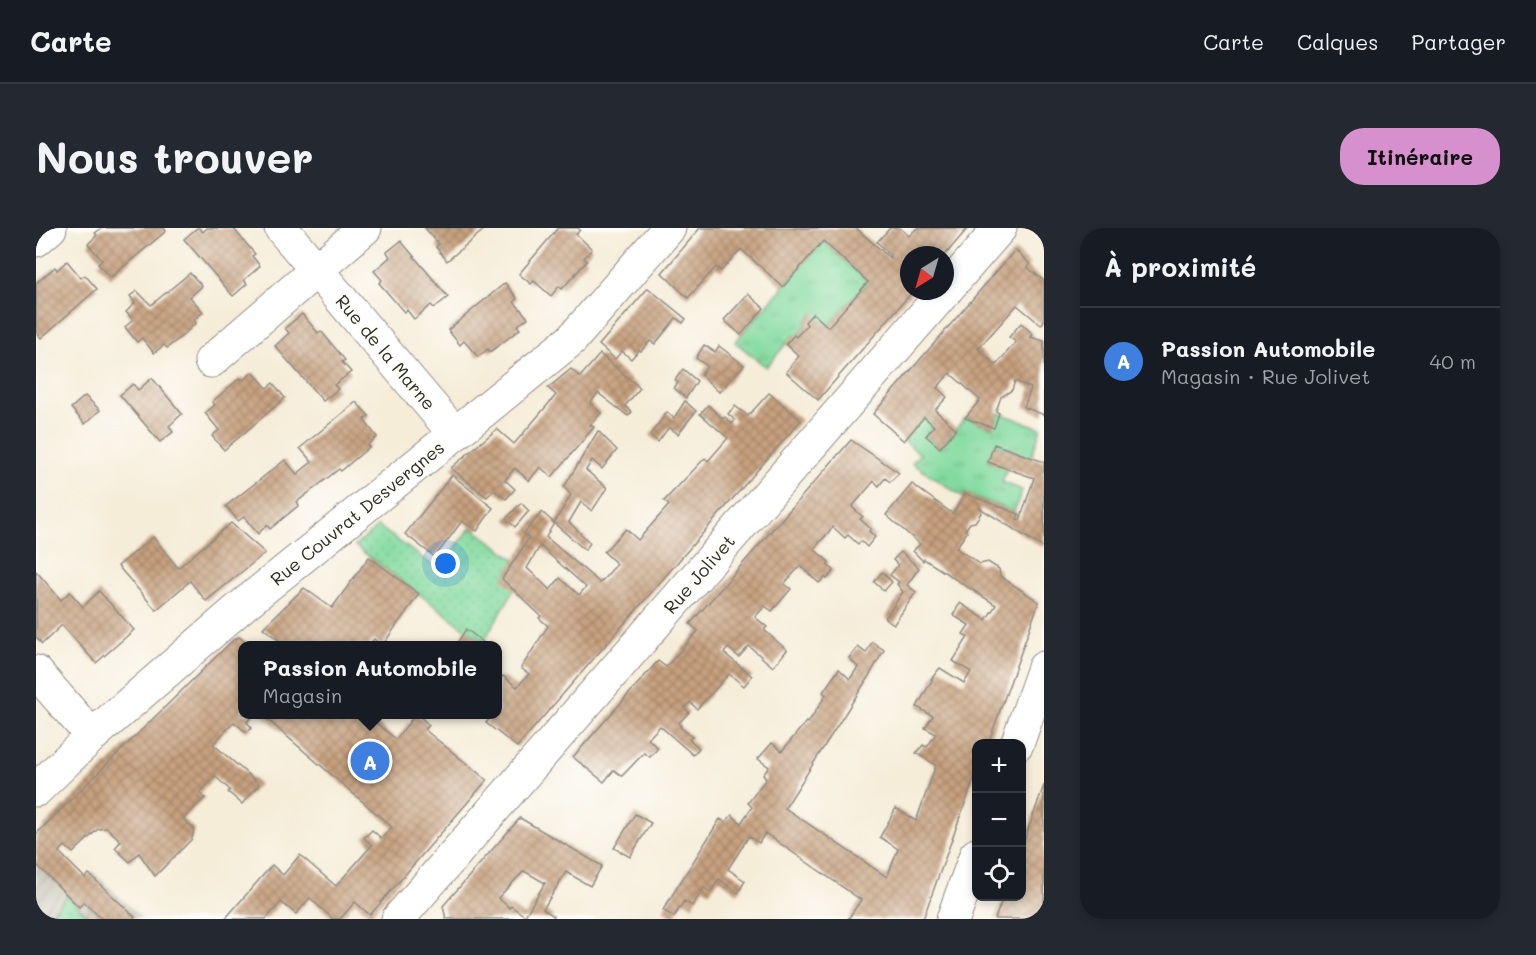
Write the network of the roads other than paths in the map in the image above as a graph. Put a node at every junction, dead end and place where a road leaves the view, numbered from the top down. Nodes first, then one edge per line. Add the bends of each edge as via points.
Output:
1 (50, 228) edge
2 (281, 228) edge
3 (365, 228) edge
4 (669, 228) edge
5 (1000, 228) edge
6 (36, 240) edge
7 (317, 270) junction
8 (211, 361) dead end
9 (455, 434) junction
10 (1044, 668) edge
11 (36, 672) edge
12 (92, 736) junction
13 (1019, 739) edge
14 (36, 790) edge
15 (972, 866) edge
16 (401, 918) edge
17 (953, 919) edge

1 - 6 street
2 - 7 street, Rue de la Marne
3 - 7 street
4 - 9 street, Rue Couvrat Desvergnes via 571,340
5 - 16 street, Rue Jolivet
7 - 8 street
7 - 9 street, Rue de la Marne
9 - 12 street, Rue Couvrat Desvergnes via 242,606
10 - 13 street
11 - 12 street
12 - 14 street, Rue Couvrat Desvergnes
15 - 17 street

